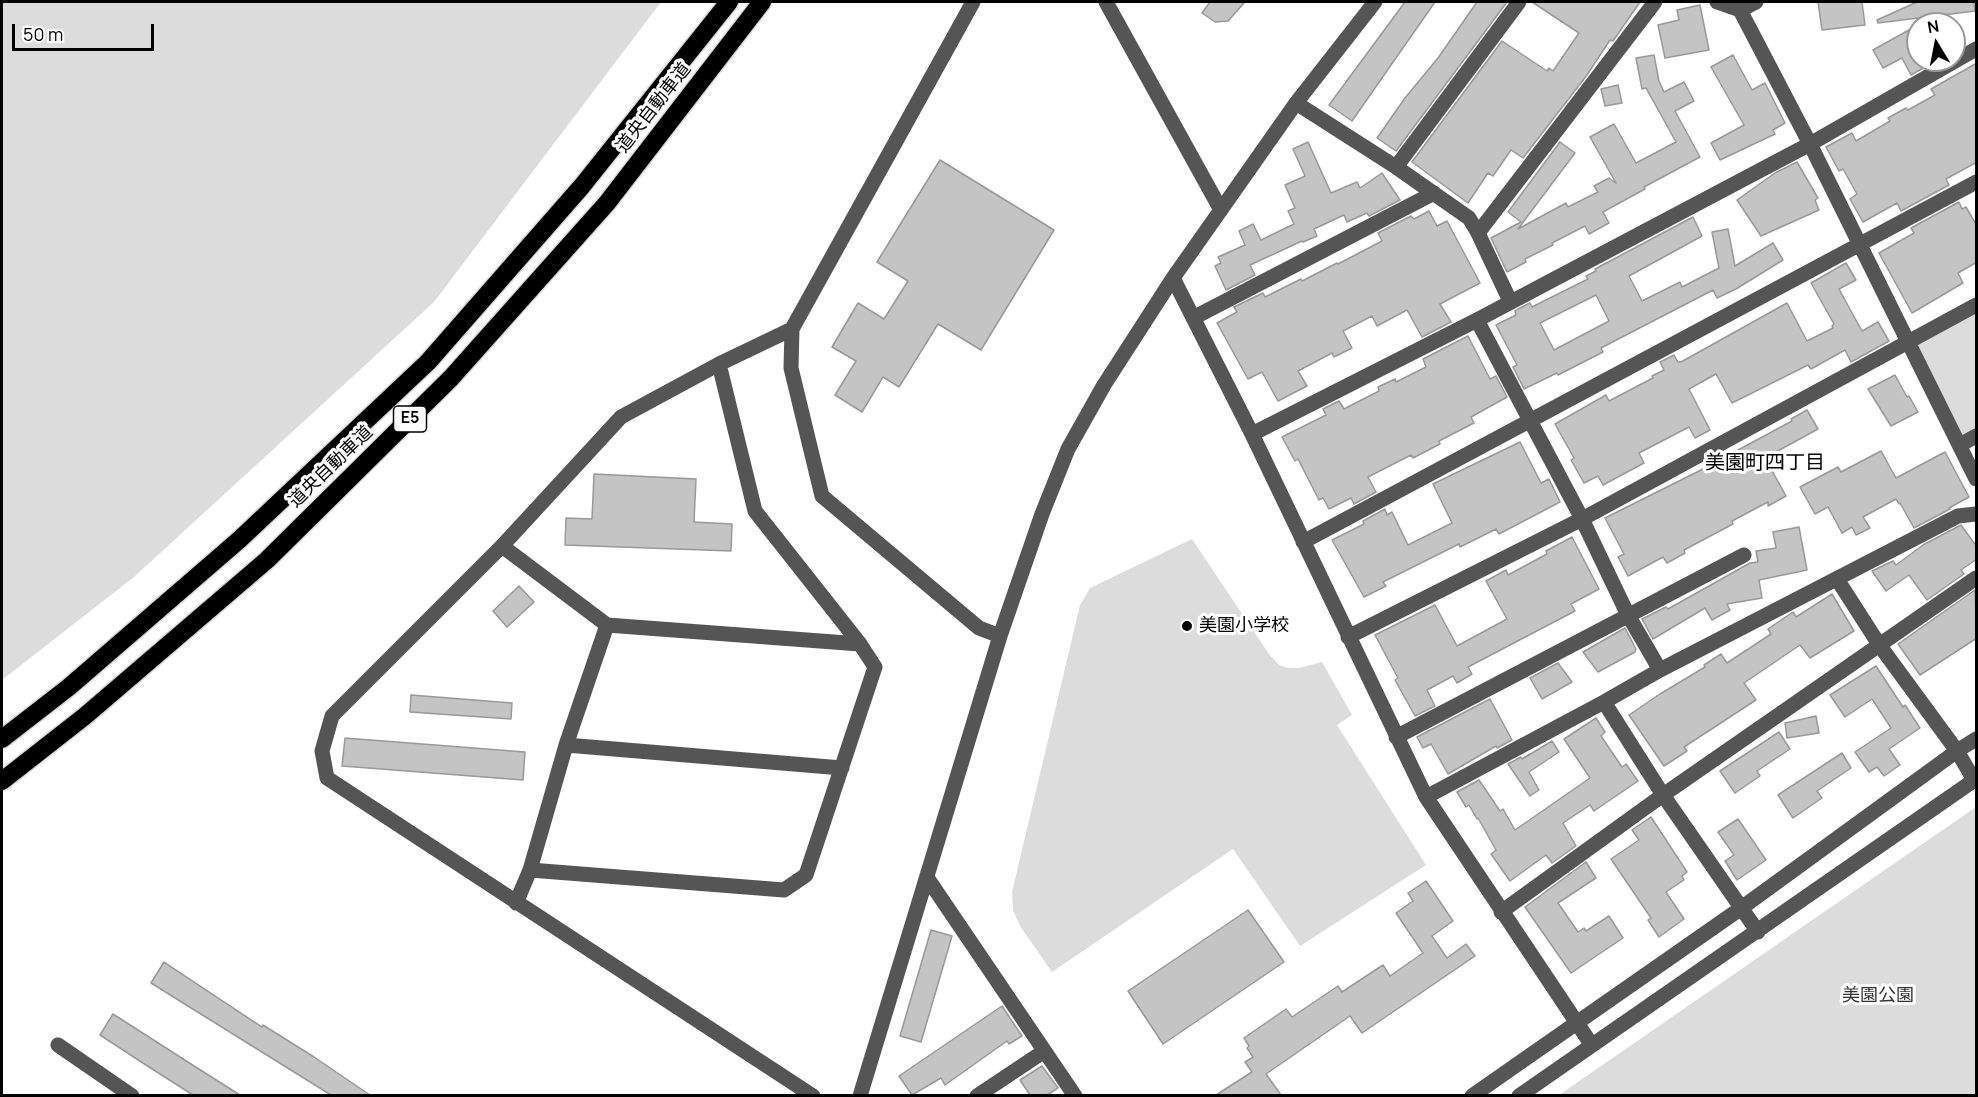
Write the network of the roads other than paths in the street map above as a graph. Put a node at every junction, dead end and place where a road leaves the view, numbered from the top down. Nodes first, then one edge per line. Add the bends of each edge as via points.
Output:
1 (729, 2) edge
2 (762, 2) edge
3 (973, 2) edge
4 (1106, 2) edge
5 (1375, 2) edge
6 (1519, 2) edge
7 (1655, 2) edge
8 (1717, 2) edge
9 (1756, 2) edge
10 (1740, 10) junction
11 (1977, 49) edge
12 (1296, 103) junction
13 (1810, 144) junction
14 (1396, 167) junction
15 (1977, 182) edge
16 (1434, 193) junction
17 (1221, 210) junction
18 (1478, 233) junction
19 (1860, 245) junction
20 (1173, 278) junction
21 (1510, 301) junction
22 (1977, 305) edge
23 (1193, 318) junction
24 (1477, 320) junction
25 (792, 328) junction
26 (1908, 341) junction
27 (719, 364) junction
28 (1531, 422) junction
29 (1252, 434) junction
30 (1977, 436) edge
31 (1960, 445) junction
32 (1977, 479) edge
33 (1977, 514) edge
34 (1582, 519) junction
35 (1303, 542) junction
36 (502, 546) junction
37 (1744, 555) dead end
38 (1977, 578) edge
39 (1836, 579) junction
40 (1628, 615) junction
41 (607, 625) junction
42 (1000, 636) junction
43 (1348, 637) junction
44 (860, 644) junction
45 (1880, 646) junction
46 (1660, 670) junction
47 (1604, 702) junction
48 (1396, 737) junction
49 (2, 739) edge
50 (1977, 739) edge
51 (566, 744) junction
52 (1957, 751) junction
53 (842, 768) junction
54 (1976, 779) edge
55 (2, 780) edge
56 (1663, 795) junction
57 (1425, 797) junction
58 (530, 870) junction
59 (928, 879) junction
60 (516, 903) junction
61 (1740, 909) junction
62 (1501, 912) junction
63 (1758, 932) junction
64 (1575, 1023) junction
65 (1590, 1044) junction
66 (58, 1045) dead end
67 (1043, 1052) junction
68 (132, 1095) edge
69 (813, 1095) edge
70 (860, 1095) edge
71 (977, 1095) edge
72 (1075, 1095) edge
73 (1472, 1095) edge
74 (1519, 1095) edge

1 - 49 highway, 道央自動車道 / E5 via 582,186 428,362 239,540 69,687
2 - 55 highway, 道央自動車道 / E5 via 607,203 452,378 267,560 85,716
3 - 25 street
4 - 17 street
5 - 12 street
6 - 14 street
7 - 18 street
8 - 10 street
9 - 10 street
10 - 13 street
11 - 13 street
12 - 14 street
12 - 17 street
13 - 19 street
13 - 21 street
14 - 16 street
15 - 19 street
16 - 18 street via 1469,218
16 - 23 street
17 - 20 street
18 - 21 street
19 - 26 street
19 - 28 street
20 - 23 street
20 - 42 street via 1068,449
21 - 24 street
22 - 26 street
23 - 29 street
24 - 28 street
24 - 29 street
25 - 27 street
25 - 42 street via 791,368 822,496 979,628
26 - 31 street
26 - 34 street
27 - 36 street via 621,417
27 - 44 street via 755,511
28 - 34 street
28 - 35 street
29 - 35 street
30 - 31 street
31 - 32 street
33 - 39 street via 1958,516
34 - 40 street
34 - 43 street
35 - 43 street
36 - 41 street
36 - 60 street via 332,716 322,751 327,778
37 - 40 street
38 - 45 street
39 - 45 street
39 - 46 street
40 - 46 street
40 - 48 street
41 - 44 street
41 - 51 street
42 - 59 street
43 - 48 street
44 - 53 street via 875,667
45 - 52 street
45 - 56 street
46 - 47 street
47 - 56 street
47 - 57 street
48 - 57 street
50 - 52 street
51 - 53 street
51 - 58 street
52 - 54 street
52 - 61 street
53 - 58 street via 806,875 784,890
54 - 63 street
56 - 61 street
56 - 62 street
57 - 62 street
58 - 60 street
59 - 67 street
59 - 70 street
60 - 69 street
61 - 63 street
61 - 64 street
62 - 64 street
63 - 65 street
64 - 65 street
64 - 73 street
65 - 74 street
66 - 68 street
67 - 71 street
67 - 72 street

